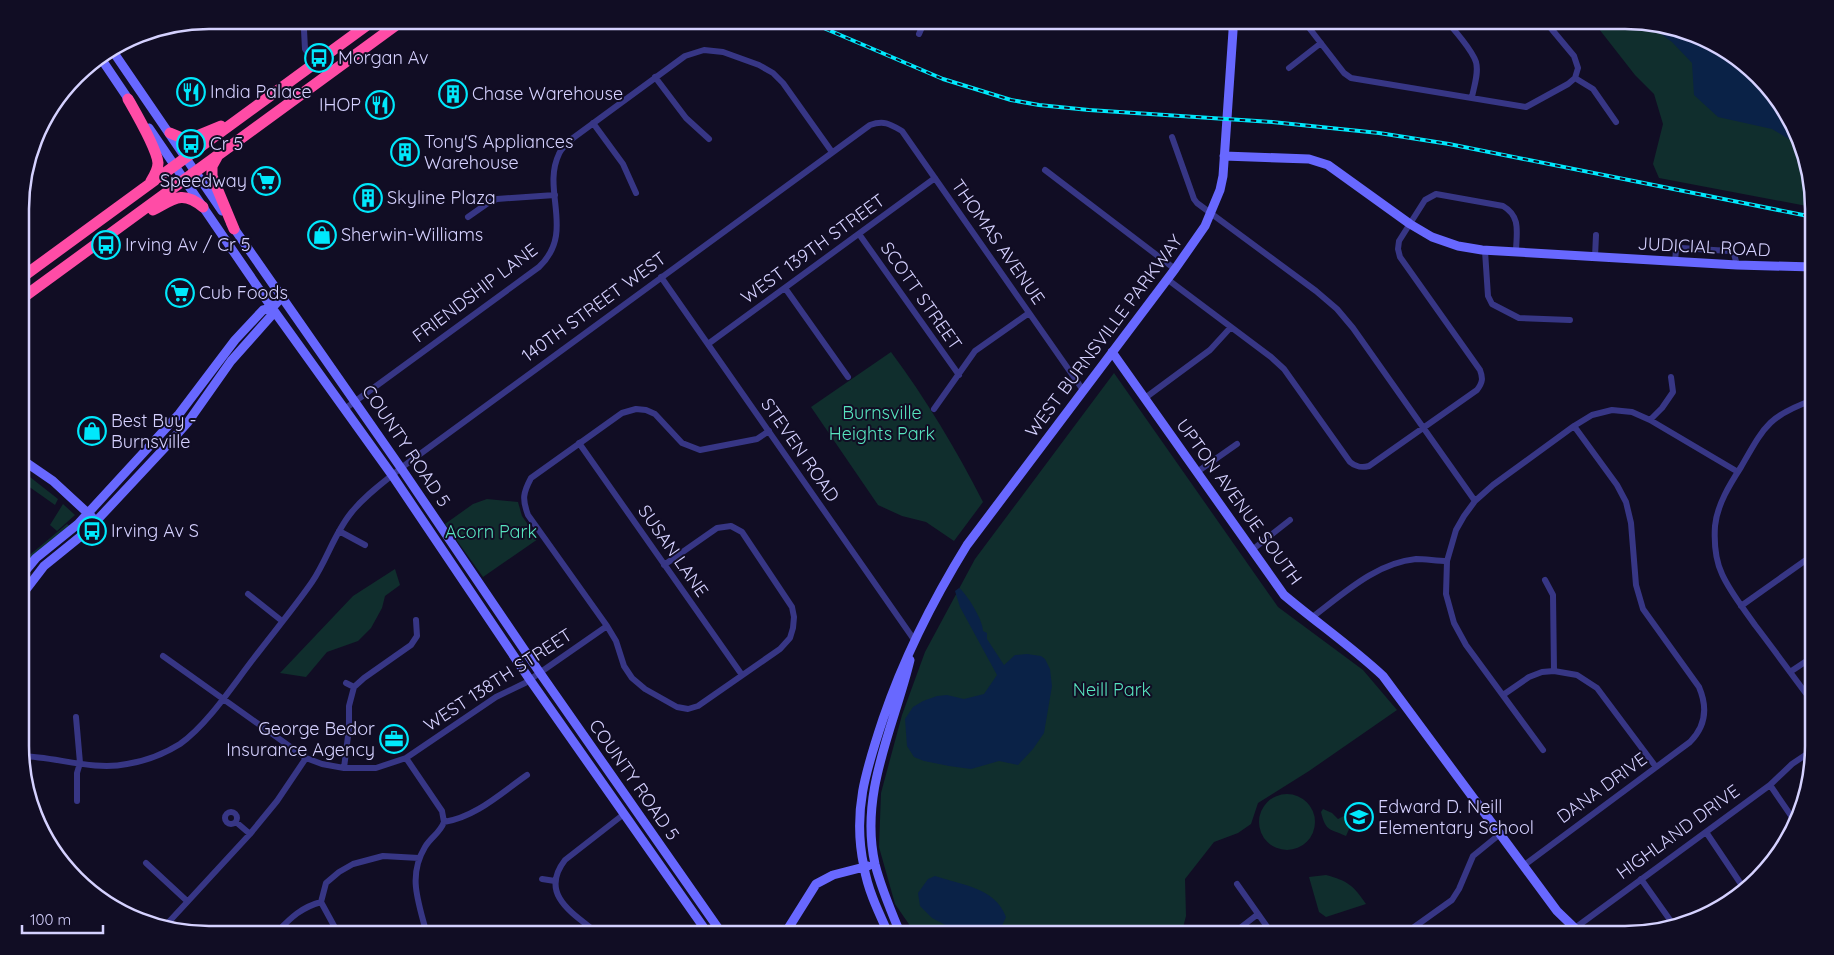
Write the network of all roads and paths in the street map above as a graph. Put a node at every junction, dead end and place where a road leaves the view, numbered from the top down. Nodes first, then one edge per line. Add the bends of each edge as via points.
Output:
1 (304, 29) edge
2 (362, 29) edge
3 (386, 29) edge
4 (391, 29) edge
5 (921, 29) edge
6 (1233, 29) edge
7 (1310, 29) edge
8 (1452, 29) edge
9 (1552, 29) edge
10 (919, 34) dead end
11 (1321, 43) junction
12 (366, 47) junction
13 (115, 55) edge
14 (104, 63) edge
15 (314, 64) junction
16 (1289, 68) dead end
17 (655, 77) junction
18 (1575, 78) junction
19 (1472, 97) junction
20 (128, 99) junction
21 (245, 114) junction
22 (880, 122) joint
23 (1616, 122) dead end
24 (593, 123) junction
25 (170, 133) junction
26 (1172, 137) dead end
27 (710, 139) dead end
28 (832, 152) junction
29 (1224, 156) junction
30 (186, 157) junction
31 (217, 157) junction
32 (175, 166) junction
33 (1045, 170) dead end
34 (196, 172) junction
35 (935, 178) junction
36 (185, 180) junction
37 (148, 185) junction
38 (636, 193) dead end
39 (555, 195) junction
40 (203, 207) junction
41 (1212, 213) junction
42 (468, 218) dead end
43 (1410, 224) junction
44 (122, 225) junction
45 (234, 229) junction
46 (859, 234) junction
47 (1596, 235) dead end
48 (1485, 251) junction
49 (1516, 253) junction
50 (1594, 257) junction
51 (1674, 262) junction
52 (1736, 265) junction
53 (1805, 267) edge
54 (1175, 269) junction
55 (29, 272) edge
56 (660, 278) junction
57 (1167, 279) junction
58 (785, 288) junction
59 (29, 293) edge
60 (282, 297) junction
61 (272, 308) junction
62 (1029, 313) junction
63 (1570, 320) dead end
64 (1231, 327) junction
65 (708, 344) junction
66 (1112, 352) junction
67 (959, 375) junction
68 (848, 377) dead end
69 (1671, 377) dead end
70 (1083, 390) junction
71 (1145, 398) junction
72 (355, 401) junction
73 (1805, 403) edge
74 (346, 408) junction
75 (934, 409) dead end
76 (1650, 420) junction
77 (1574, 426) junction
78 (1423, 428) junction
79 (769, 431) junction
80 (579, 444) junction
81 (1237, 444) dead end
82 (29, 464) edge
83 (402, 468) junction
84 (1197, 472) junction
85 (1738, 472) junction
86 (392, 475) junction
87 (1475, 501) junction
88 (88, 514) junction
89 (1290, 520) dead end
90 (97, 521) junction
91 (339, 531) junction
92 (365, 545) dead end
93 (1252, 550) junction
94 (1447, 561) junction
95 (1805, 561) edge
96 (664, 565) junction
97 (29, 566) edge
98 (1545, 580) dead end
99 (29, 586) edge
100 (248, 594) dead end
101 (1741, 606) junction
102 (1311, 618) junction
103 (416, 620) dead end
104 (282, 621) junction
105 (607, 626) junction
106 (915, 640) junction
107 (163, 656) dead end
108 (1805, 662) edge
109 (1554, 671) junction
110 (1790, 672) junction
111 (540, 673) junction
112 (742, 676) junction
113 (530, 680) junction
114 (346, 683) dead end
115 (354, 687) junction
116 (1805, 692) edge
117 (1503, 695) junction
118 (224, 698) junction
119 (76, 717) dead end
120 (1543, 750) dead end
121 (1805, 755) edge
122 (29, 756) edge
123 (306, 758) junction
124 (406, 758) junction
125 (80, 763) junction
126 (1656, 767) junction
127 (344, 768) junction
128 (527, 775) dead end
129 (1770, 785) junction
130 (77, 801) dead end
131 (624, 814) junction
132 (1791, 816) edge
133 (236, 822) dead end
134 (444, 822) junction
135 (1706, 832) junction
136 (250, 834) junction
137 (1500, 834) junction
138 (419, 858) junction
139 (146, 863) dead end
140 (875, 863) junction
141 (1523, 866) junction
142 (864, 868) junction
143 (542, 879) dead end
144 (1641, 879) junction
145 (555, 881) junction
146 (1237, 884) dead end
147 (1742, 884) edge
148 (187, 901) junction
149 (321, 902) junction
150 (1258, 914) junction
151 (1670, 920) edge
152 (169, 922) edge
153 (283, 926) edge
154 (334, 926) edge
155 (425, 926) edge
156 (589, 926) edge
157 (703, 926) edge
158 (717, 926) edge
159 (790, 926) edge
160 (884, 926) edge
161 (897, 926) edge
162 (1243, 926) edge
163 (1267, 926) edge
164 (1416, 926) edge
165 (1573, 926) edge
166 (1585, 926) edge

1 - 15 street via 305,49
2 - 15 highway
3 - 12 highway
4 - 12 highway
5 - 10 street
6 - 29 street, WEST BURNSVILLE PARKWAY
7 - 11 street
8 - 19 street via 1476,62
9 - 18 street via 1574,56 1578,68
11 - 16 street
11 - 19 street via 1351,78
12 - 31 highway
13 - 25 street, COUNTY ROAD 5
14 - 20 street, COUNTY ROAD 5
15 - 21 highway
17 - 24 street, FRIENDSHIP LANE
17 - 27 street via 686,118
17 - 28 street, FRIENDSHIP LANE via 685,56 704,50 723,52 759,65 783,83
18 - 19 street via 1526,107
18 - 23 street via 1593,89
20 - 32 street, COUNTY ROAD 5
20 - 37 highway via 157,160 156,173
21 - 25 highway via 190,139
21 - 30 highway
22 - 28 street, 140TH STREET WEST via 870,124
22 - 35 street, THOMAS AVENUE via 902,131
24 - 38 street via 623,164
24 - 39 street, FRIENDSHIP LANE via 569,141 559,154 554,170
25 - 30 street, COUNTY ROAD 5
26 - 41 street via 1194,199
28 - 56 street, 140TH STREET WEST
29 - 41 street, WEST BURNSVILLE PARKWAY via 1220,190
29 - 43 street, JUDICIAL ROAD via 1309,159 1328,166
30 - 32 highway
30 - 34 street, COUNTY ROAD 5
31 - 34 highway
31 - 45 highway via 212,166 212,176
32 - 36 street, COUNTY ROAD 5
32 - 37 highway
33 - 54 street
34 - 36 highway
34 - 45 street, COUNTY ROAD 5
35 - 46 street, WEST 139TH STREET
35 - 62 street, THOMAS AVENUE
36 - 40 street, COUNTY ROAD 5
36 - 44 highway
37 - 55 highway
39 - 42 street via 497,199
39 - 72 street, FRIENDSHIP LANE via 557,236 548,258
40 - 44 highway via 188,197 181,197
40 - 61 street, COUNTY ROAD 5
41 - 54 street, WEST BURNSVILLE PARKWAY
41 - 78 street via 1337,309
43 - 48 street, JUDICIAL ROAD via 1441,240
43 - 49 street via 1425,200 1436,194 1503,206 1512,211 1516,219
43 - 78 street via 1399,241 1400,257 1483,378 1478,390
44 - 59 highway
45 - 60 street, COUNTY ROAD 5
46 - 58 street, WEST 139TH STREET
46 - 67 street, SCOTT STREET
47 - 50 street
48 - 49 street, JUDICIAL ROAD
48 - 63 street via 1488,296 1492,304 1519,318
49 - 50 street, JUDICIAL ROAD
50 - 51 street, JUDICIAL ROAD
51 - 52 street, JUDICIAL ROAD
51 - 52 street via 1676,250 1681,248 1730,251
52 - 53 street, JUDICIAL ROAD
54 - 57 street, WEST BURNSVILLE PARKWAY
56 - 65 street, STEVEN ROAD
56 - 83 street, 140TH STREET WEST
57 - 64 street
57 - 66 street, WEST BURNSVILLE PARKWAY
58 - 65 street, WEST 139TH STREET
58 - 68 street
60 - 61 street
60 - 72 street, COUNTY ROAD 5
61 - 74 street, COUNTY ROAD 5
61 - 88 street via 263,310 235,340 176,419
61 - 90 street via 271,316 231,362 188,422
62 - 67 street via 975,351
62 - 70 street, THOMAS AVENUE
64 - 71 street via 1210,350
64 - 78 street via 1284,369 1355,466 1369,466
65 - 79 street, STEVEN ROAD
66 - 70 street, WEST BURNSVILLE PARKWAY
66 - 71 street, UPTON AVENUE SOUTH
67 - 75 street
69 - 76 street via 1673,392
70 - 106 street, WEST BURNSVILLE PARKWAY via 967,545 941,587
71 - 84 street, UPTON AVENUE SOUTH
72 - 74 street, FRIENDSHIP LANE
72 - 83 street, COUNTY ROAD 5
73 - 85 street via 1776,416 1761,431
74 - 86 street, COUNTY ROAD 5
76 - 77 street via 1632,412 1612,410 1592,415
76 - 85 street
77 - 87 street
77 - 126 street, DANA DRIVE via 1626,502 1636,585 1643,609 1705,700 1705,717 1698,734
78 - 87 street
79 - 80 street via 757,439 700,450 682,443 655,414 636,409 622,413
79 - 106 street, STEVEN ROAD
80 - 96 street, SUSAN LANE
80 - 105 street via 531,478 525,490 524,503 528,514
81 - 84 street
82 - 88 street via 53,481
83 - 86 street, 140TH STREET WEST
83 - 111 street, COUNTY ROAD 5
84 - 93 street, UPTON AVENUE SOUTH
85 - 101 street via 1719,508 1714,540 1722,575
86 - 91 street, 140TH STREET WEST via 357,505
86 - 113 street, COUNTY ROAD 5
87 - 94 street via 1456,530
88 - 90 street
88 - 97 street
89 - 93 street
90 - 99 street via 44,566
91 - 92 street
91 - 104 street, 140TH STREET WEST via 313,581
93 - 102 street, UPTON AVENUE SOUTH via 1284,594
94 - 102 street via 1415,559 1387,566
94 - 117 street via 1446,594 1454,623
95 - 101 street
96 - 112 street, SUSAN LANE
96 - 112 street via 716,528 731,526 742,532 792,607 794,617 790,638
98 - 109 street via 1553,595
100 - 104 street
101 - 110 street
102 - 137 street, UPTON AVENUE SOUTH via 1383,676
103 - 115 street via 417,636 411,644
104 - 118 street, 140TH STREET WEST
105 - 111 street, WEST 138TH STREET
105 - 112 street via 632,678 677,707 688,709 698,706
106 - 140 street, WEST BURNSVILLE PARKWAY via 873,789 871,838
106 - 142 street, WEST BURNSVILLE PARKWAY via 897,679 862,786 860,821
107 - 118 street
108 - 110 street
109 - 117 street via 1530,677
109 - 126 street via 1577,676 1597,688
110 - 116 street
111 - 113 street, WEST 138TH STREET
111 - 158 street, COUNTY ROAD 5
113 - 124 street, WEST 138TH STREET via 496,697
113 - 131 street, COUNTY ROAD 5
114 - 115 street
115 - 127 street via 349,706
117 - 120 street
118 - 123 street, WEST 138TH STREET
118 - 125 street, 140TH STREET WEST via 195,731 162,754 126,765
119 - 125 street
121 - 129 street, HIGHLAND DRIVE
122 - 125 street, 140TH STREET WEST
123 - 127 street, WEST 138TH STREET
123 - 136 street
124 - 127 street, WEST 138TH STREET via 376,768
124 - 134 street via 442,811
125 - 130 street
126 - 141 street, DANA DRIVE
128 - 134 street via 469,816
129 - 132 street
129 - 135 street, HIGHLAND DRIVE
131 - 145 street via 565,860 557,869
131 - 157 street, COUNTY ROAD 5
133 - 136 street
134 - 138 street
135 - 144 street, HIGHLAND DRIVE
135 - 147 street
136 - 148 street
137 - 141 street, UPTON AVENUE SOUTH
137 - 164 street via 1473,856 1452,900
138 - 149 street via 383,856 353,864 326,883
138 - 155 street via 415,872 416,887
139 - 148 street
140 - 142 street
140 - 161 street, WEST BURNSVILLE PARKWAY
141 - 165 street, UPTON AVENUE SOUTH via 1557,912
142 - 159 street via 833,875 816,884
142 - 160 street, WEST BURNSVILLE PARKWAY
143 - 145 street
144 - 151 street
144 - 166 street, HIGHLAND DRIVE
145 - 156 street via 556,894 563,904
146 - 150 street
148 - 152 street
149 - 153 street via 298,911
149 - 154 street
150 - 162 street
150 - 163 street

